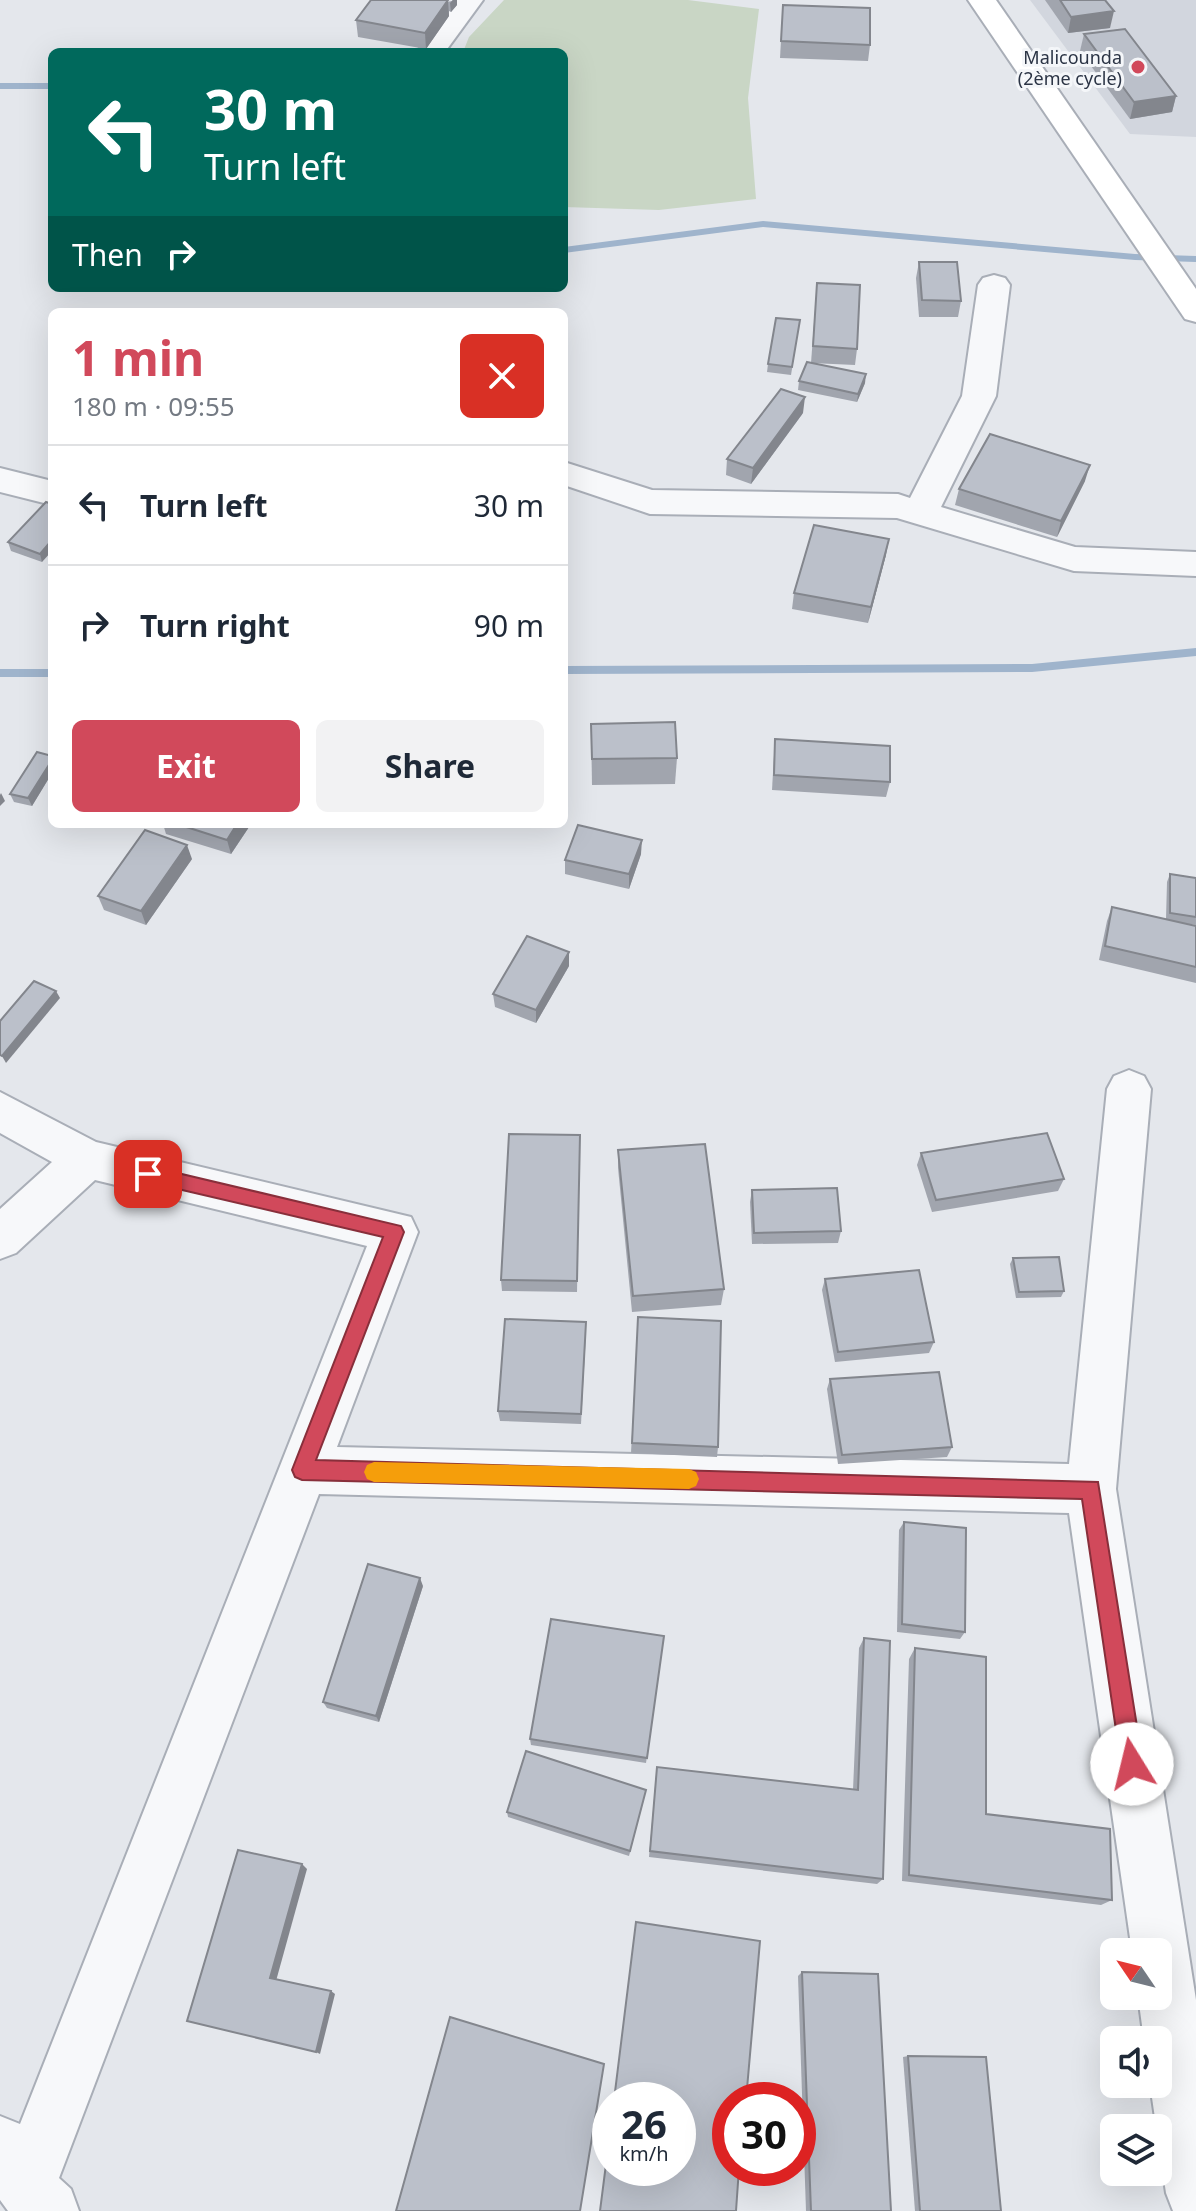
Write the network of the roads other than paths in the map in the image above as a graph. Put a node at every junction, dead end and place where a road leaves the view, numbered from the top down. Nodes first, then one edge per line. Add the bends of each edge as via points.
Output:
1 (469, 0) edge
2 (982, 0) edge
3 (434, 48) edge
4 (994, 285) dead end
5 (1196, 312) edge
6 (568, 474) edge
7 (0, 480) edge
8 (48, 492) edge
9 (920, 513) junction
10 (1196, 564) edge
11 (1129, 1089) dead end
12 (0, 1111) edge
13 (87, 1159) junction
14 (0, 1238) edge
15 (302, 1470) junction
16 (1091, 1489) junction
17 (25, 2181) edge
18 (1196, 2193) edge

1 - 3 street
2 - 5 main road
4 - 9 street via 979,396
6 - 9 street via 650,502 898,506
7 - 8 street
9 - 10 street via 1074,559
11 - 16 street
12 - 13 street
13 - 14 street
13 - 15 street via 395,1232
15 - 16 street
15 - 17 street
16 - 18 street

